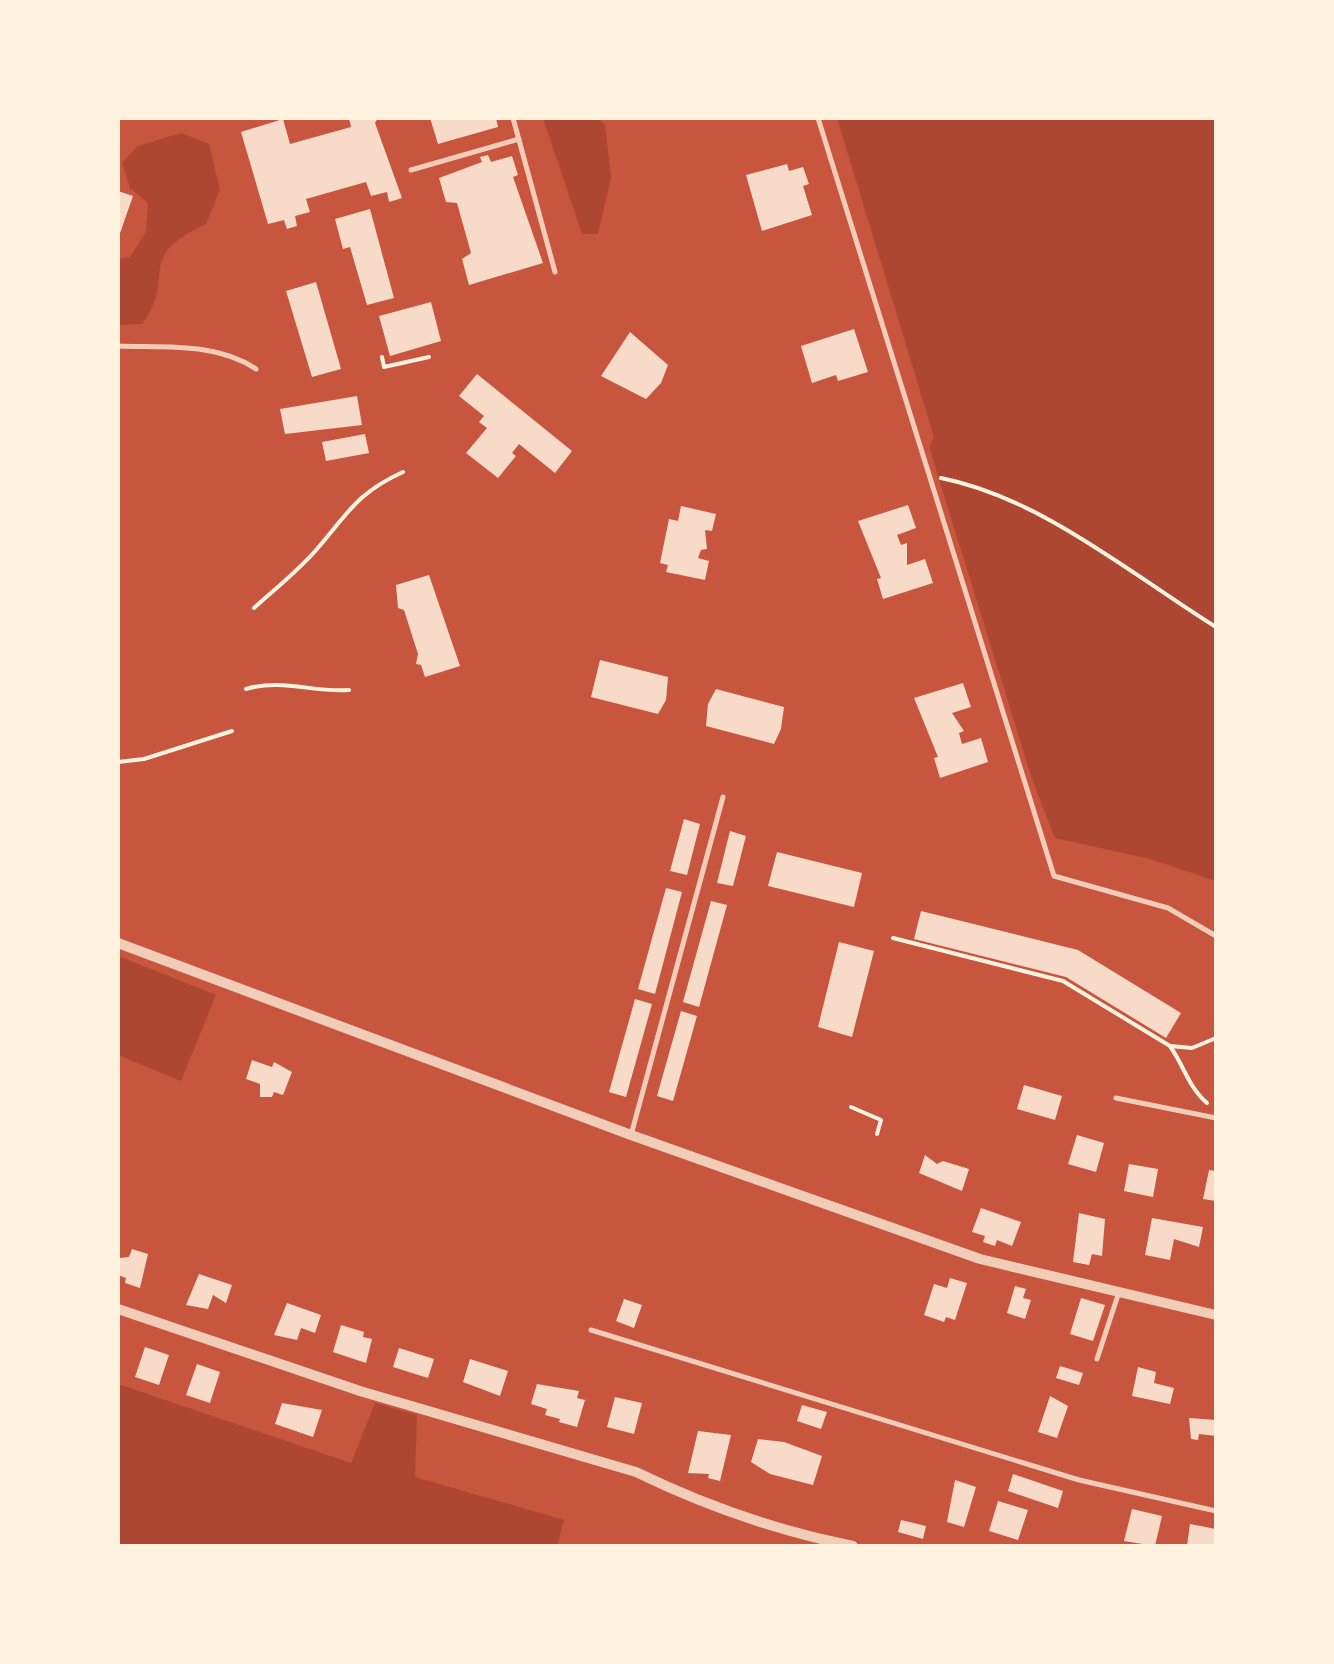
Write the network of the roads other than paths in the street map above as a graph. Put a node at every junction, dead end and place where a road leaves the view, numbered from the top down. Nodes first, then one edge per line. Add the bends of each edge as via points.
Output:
1 (512, 118) edge
2 (818, 118) edge
3 (519, 139) junction
4 (411, 170) dead end
5 (555, 272) dead end
6 (118, 346) edge
7 (256, 369) dead end
8 (723, 797) dead end
9 (1216, 936) edge
10 (118, 943) edge
11 (1116, 1098) dead end
12 (1216, 1114) edge
13 (631, 1135) junction
14 (1120, 1292) junction
15 (118, 1309) edge
16 (1216, 1316) edge
17 (590, 1330) dead end
18 (1097, 1359) dead end
19 (1216, 1511) edge
20 (853, 1546) edge

1 - 3 lane
2 - 9 lane via 1054,876 1168,908
3 - 4 lane
3 - 5 lane
6 - 7 lane via 213,350
8 - 13 lane
10 - 13 street
11 - 12 lane
13 - 14 street via 980,1259
14 - 16 street
14 - 18 lane
15 - 20 street via 360,1391 636,1472 790,1534
17 - 19 lane via 1079,1480

